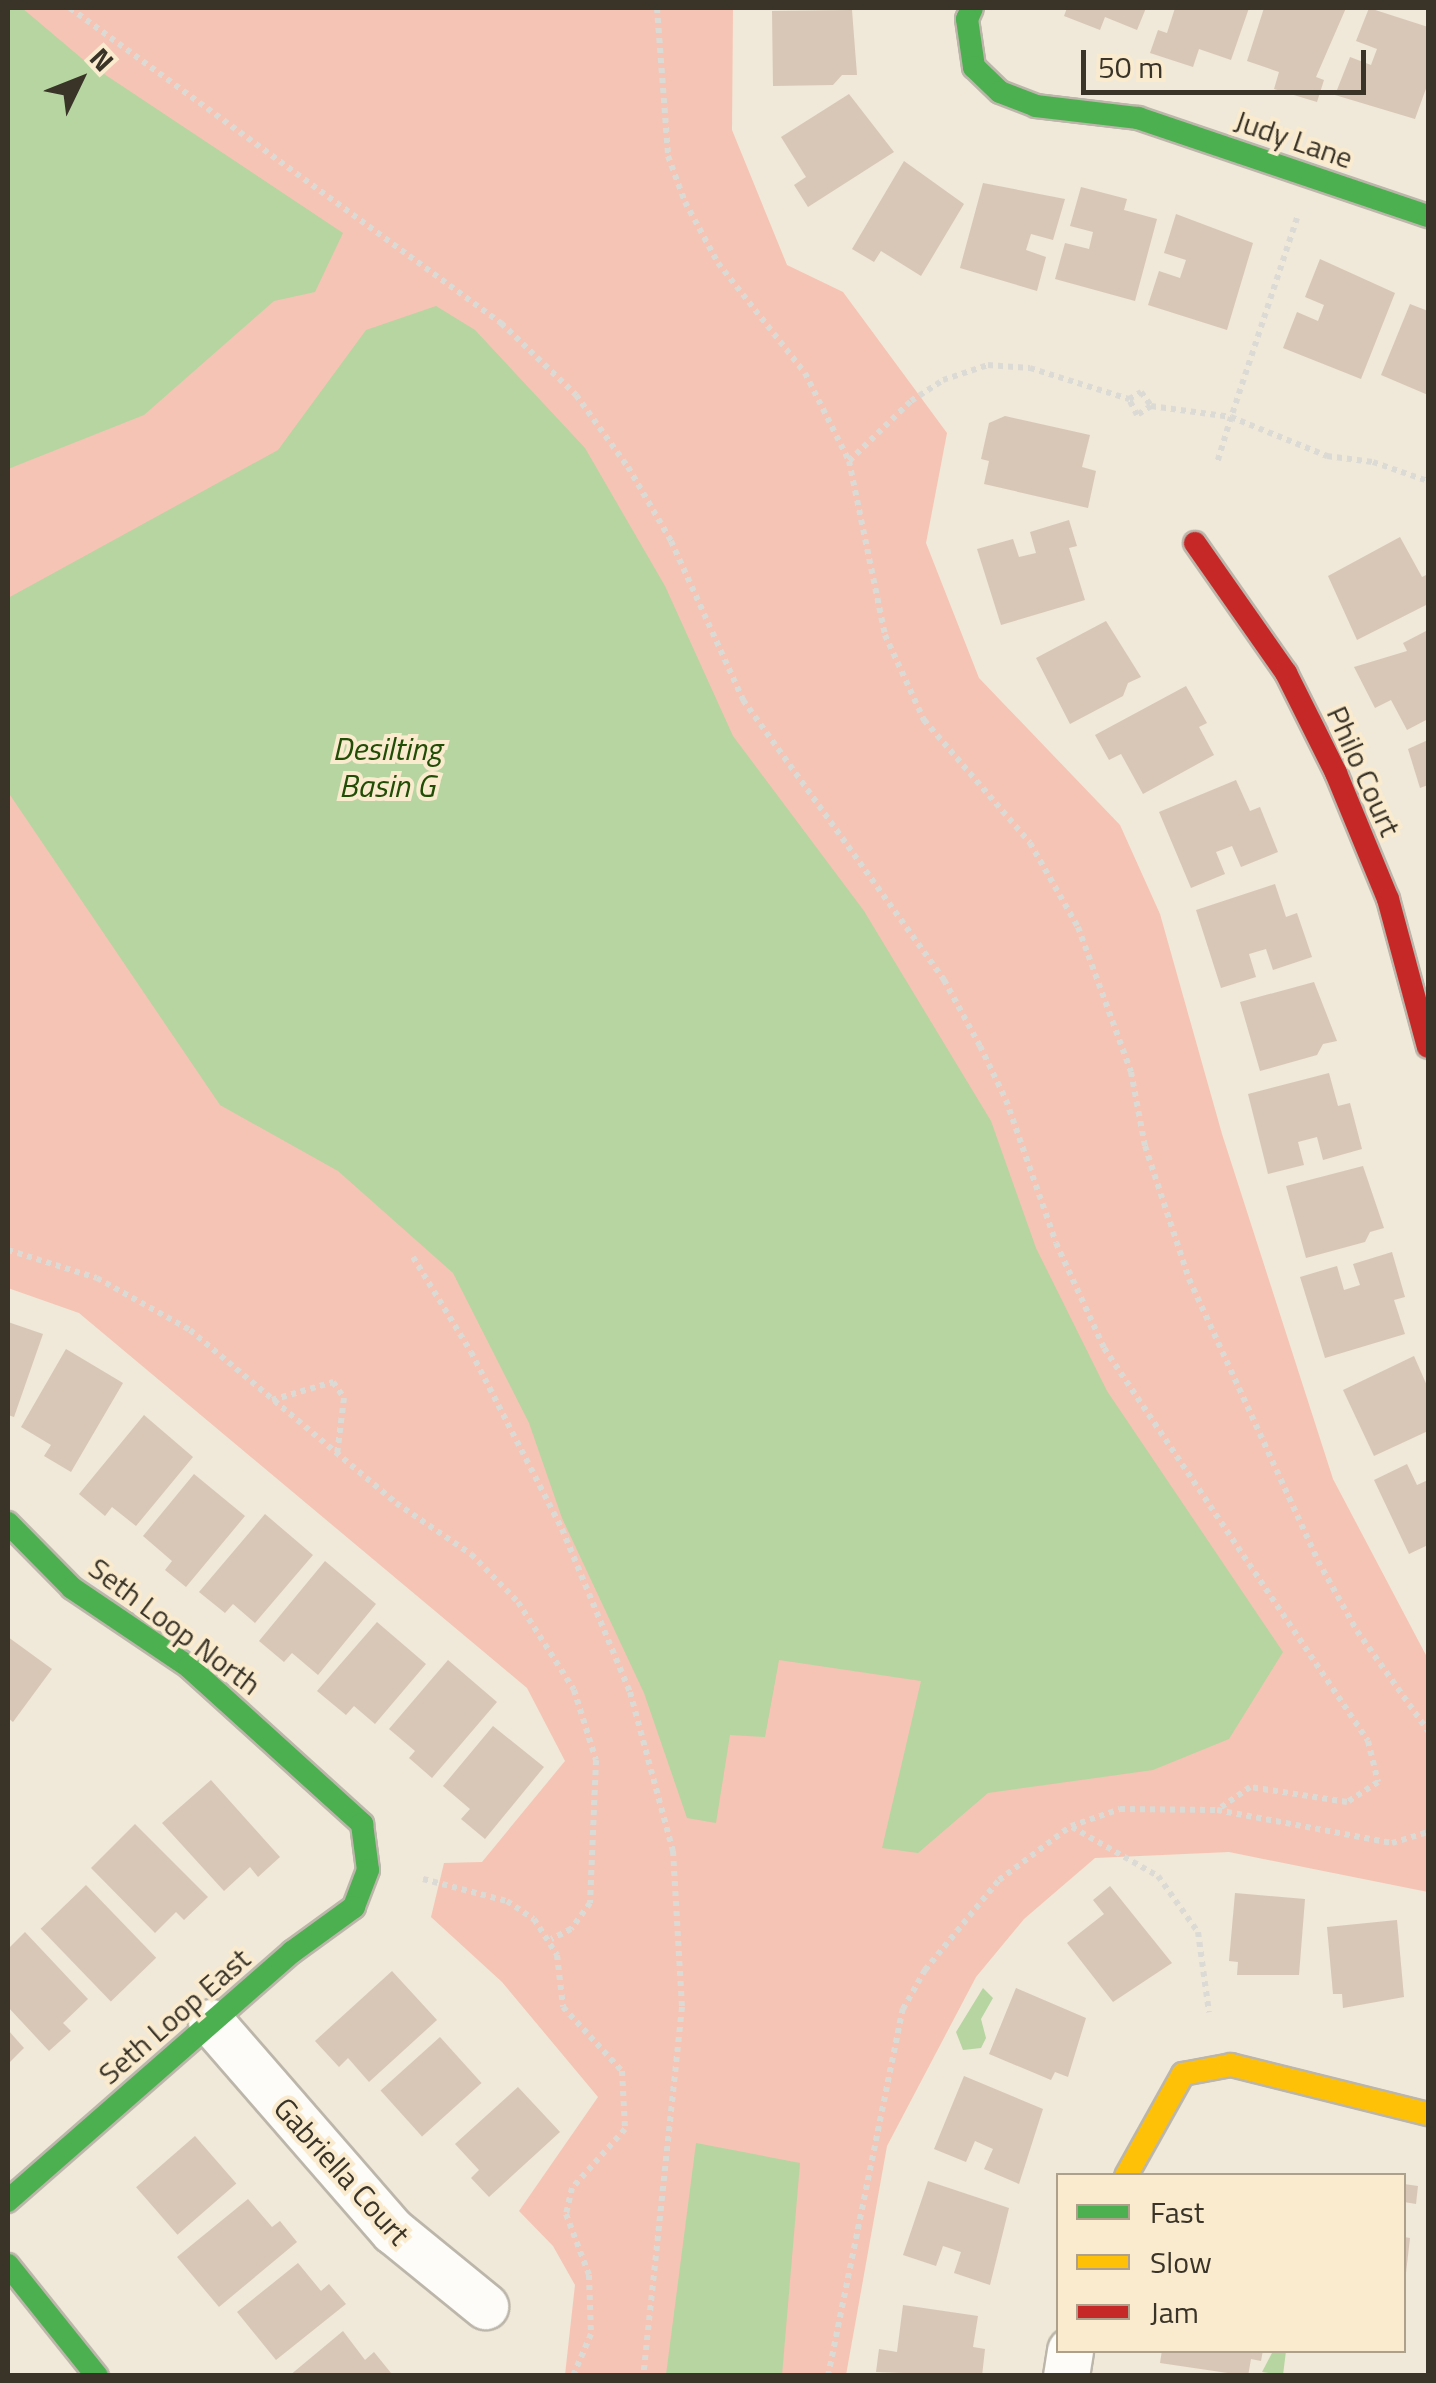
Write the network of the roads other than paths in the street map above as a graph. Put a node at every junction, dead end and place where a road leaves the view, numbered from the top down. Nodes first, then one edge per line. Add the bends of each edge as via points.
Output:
1 (972, 8) edge
2 (1428, 216) edge
3 (1195, 542) dead end
4 (1428, 1048) edge
5 (8, 1524) edge
6 (368, 1870) joint
7 (212, 2022) junction
8 (1428, 2114) edge
9 (1128, 2173) edge
10 (8, 2200) edge
11 (8, 2265) edge
12 (485, 2306) dead end
13 (97, 2376) edge

1 - 2 street, Judy Lane via 966,18 974,68 1000,92 1036,106 1138,118
3 - 4 street, Philo Court via 1286,673 1336,773 1388,899
5 - 6 street, Seth Loop North via 72,1588 189,1668 362,1824
6 - 7 street, Seth Loop East via 354,1907
7 - 10 street, Seth Loop East
7 - 12 street, Gabriella Court via 393,2231
8 - 9 street via 1231,2065 1183,2074
11 - 13 street

